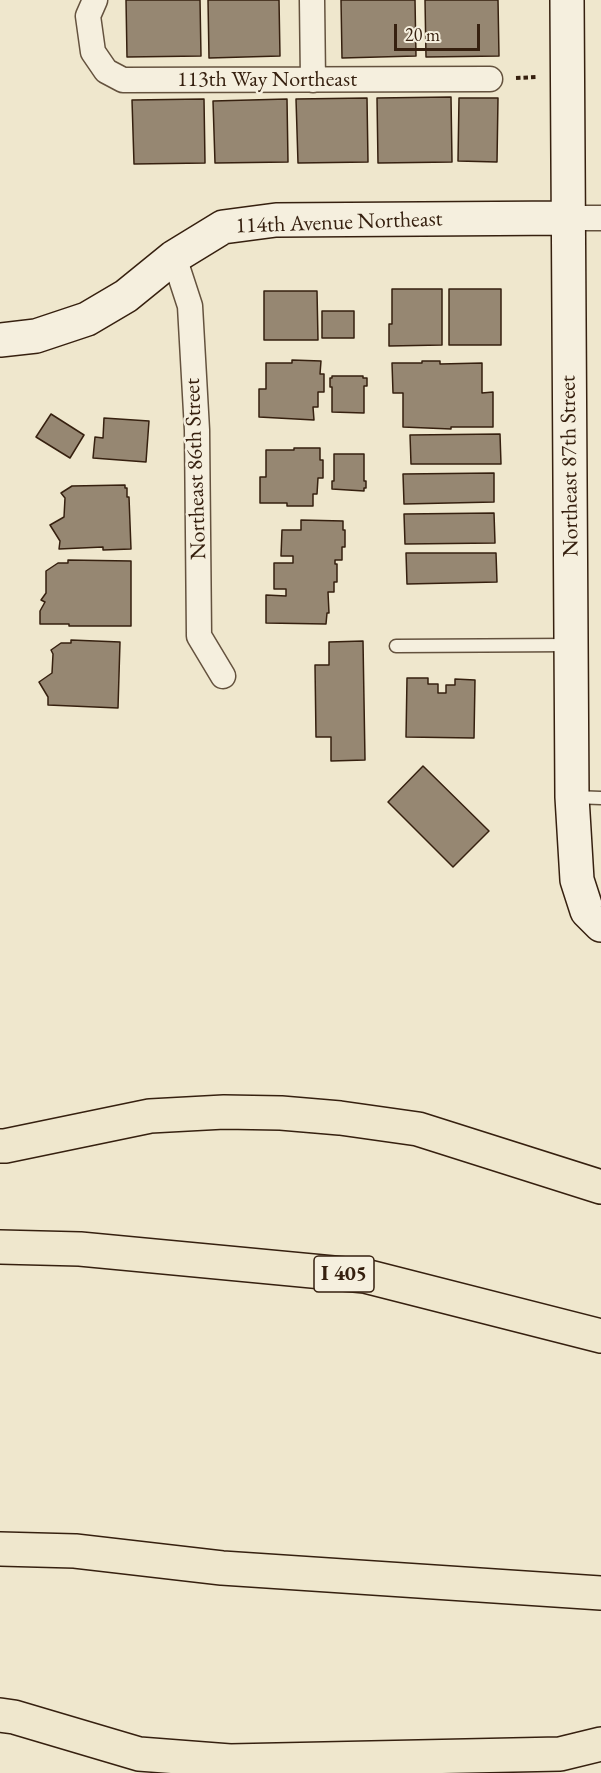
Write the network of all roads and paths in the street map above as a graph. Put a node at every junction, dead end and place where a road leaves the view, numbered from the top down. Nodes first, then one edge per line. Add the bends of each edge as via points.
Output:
1 (312, 0) edge
2 (567, 0) edge
3 (92, 8) edge
4 (566, 76) junction
5 (490, 79) joint
6 (313, 80) junction
7 (585, 218) edge
8 (174, 257) junction
9 (0, 340) edge
10 (572, 645) junction
11 (396, 646) dead end
12 (222, 676) dead end
13 (587, 798) edge
14 (601, 925) edge
15 (0, 1131) edge
16 (79, 1132) junction
17 (0, 1146) edge
18 (601, 1186) edge
19 (0, 1247) edge
20 (601, 1336) edge
21 (0, 1549) edge
22 (601, 1593) edge
23 (5, 1714) edge
24 (601, 1744) edge

1 - 6 street
2 - 4 street, Northeast 87th Street
3 - 6 street, 113th Way Northeast via 93,52 106,71 123,80
4 - 5 path
4 - 7 street, Northeast 87th Street
5 - 6 street, 113th Way Northeast
7 - 8 street, 114th Avenue Northeast via 276,220 223,227
7 - 10 street, Northeast 87th Street via 569,449
8 - 9 street, 114th Avenue Northeast via 126,296 87,319 36,336
8 - 12 street, Northeast 86th Street via 190,306 197,430 199,636
10 - 11 lane
10 - 13 street, Northeast 87th Street
13 - 14 street, Northeast 87th Street via 577,880 588,911
15 - 16 highway
16 - 17 highway
16 - 18 highway via 150,1116 224,1112 340,1118 418,1130
19 - 20 highway, I 405 via 80,1249 365,1276
21 - 22 highway via 75,1551 222,1568
23 - 24 highway via 139,1754 230,1761 560,1754

